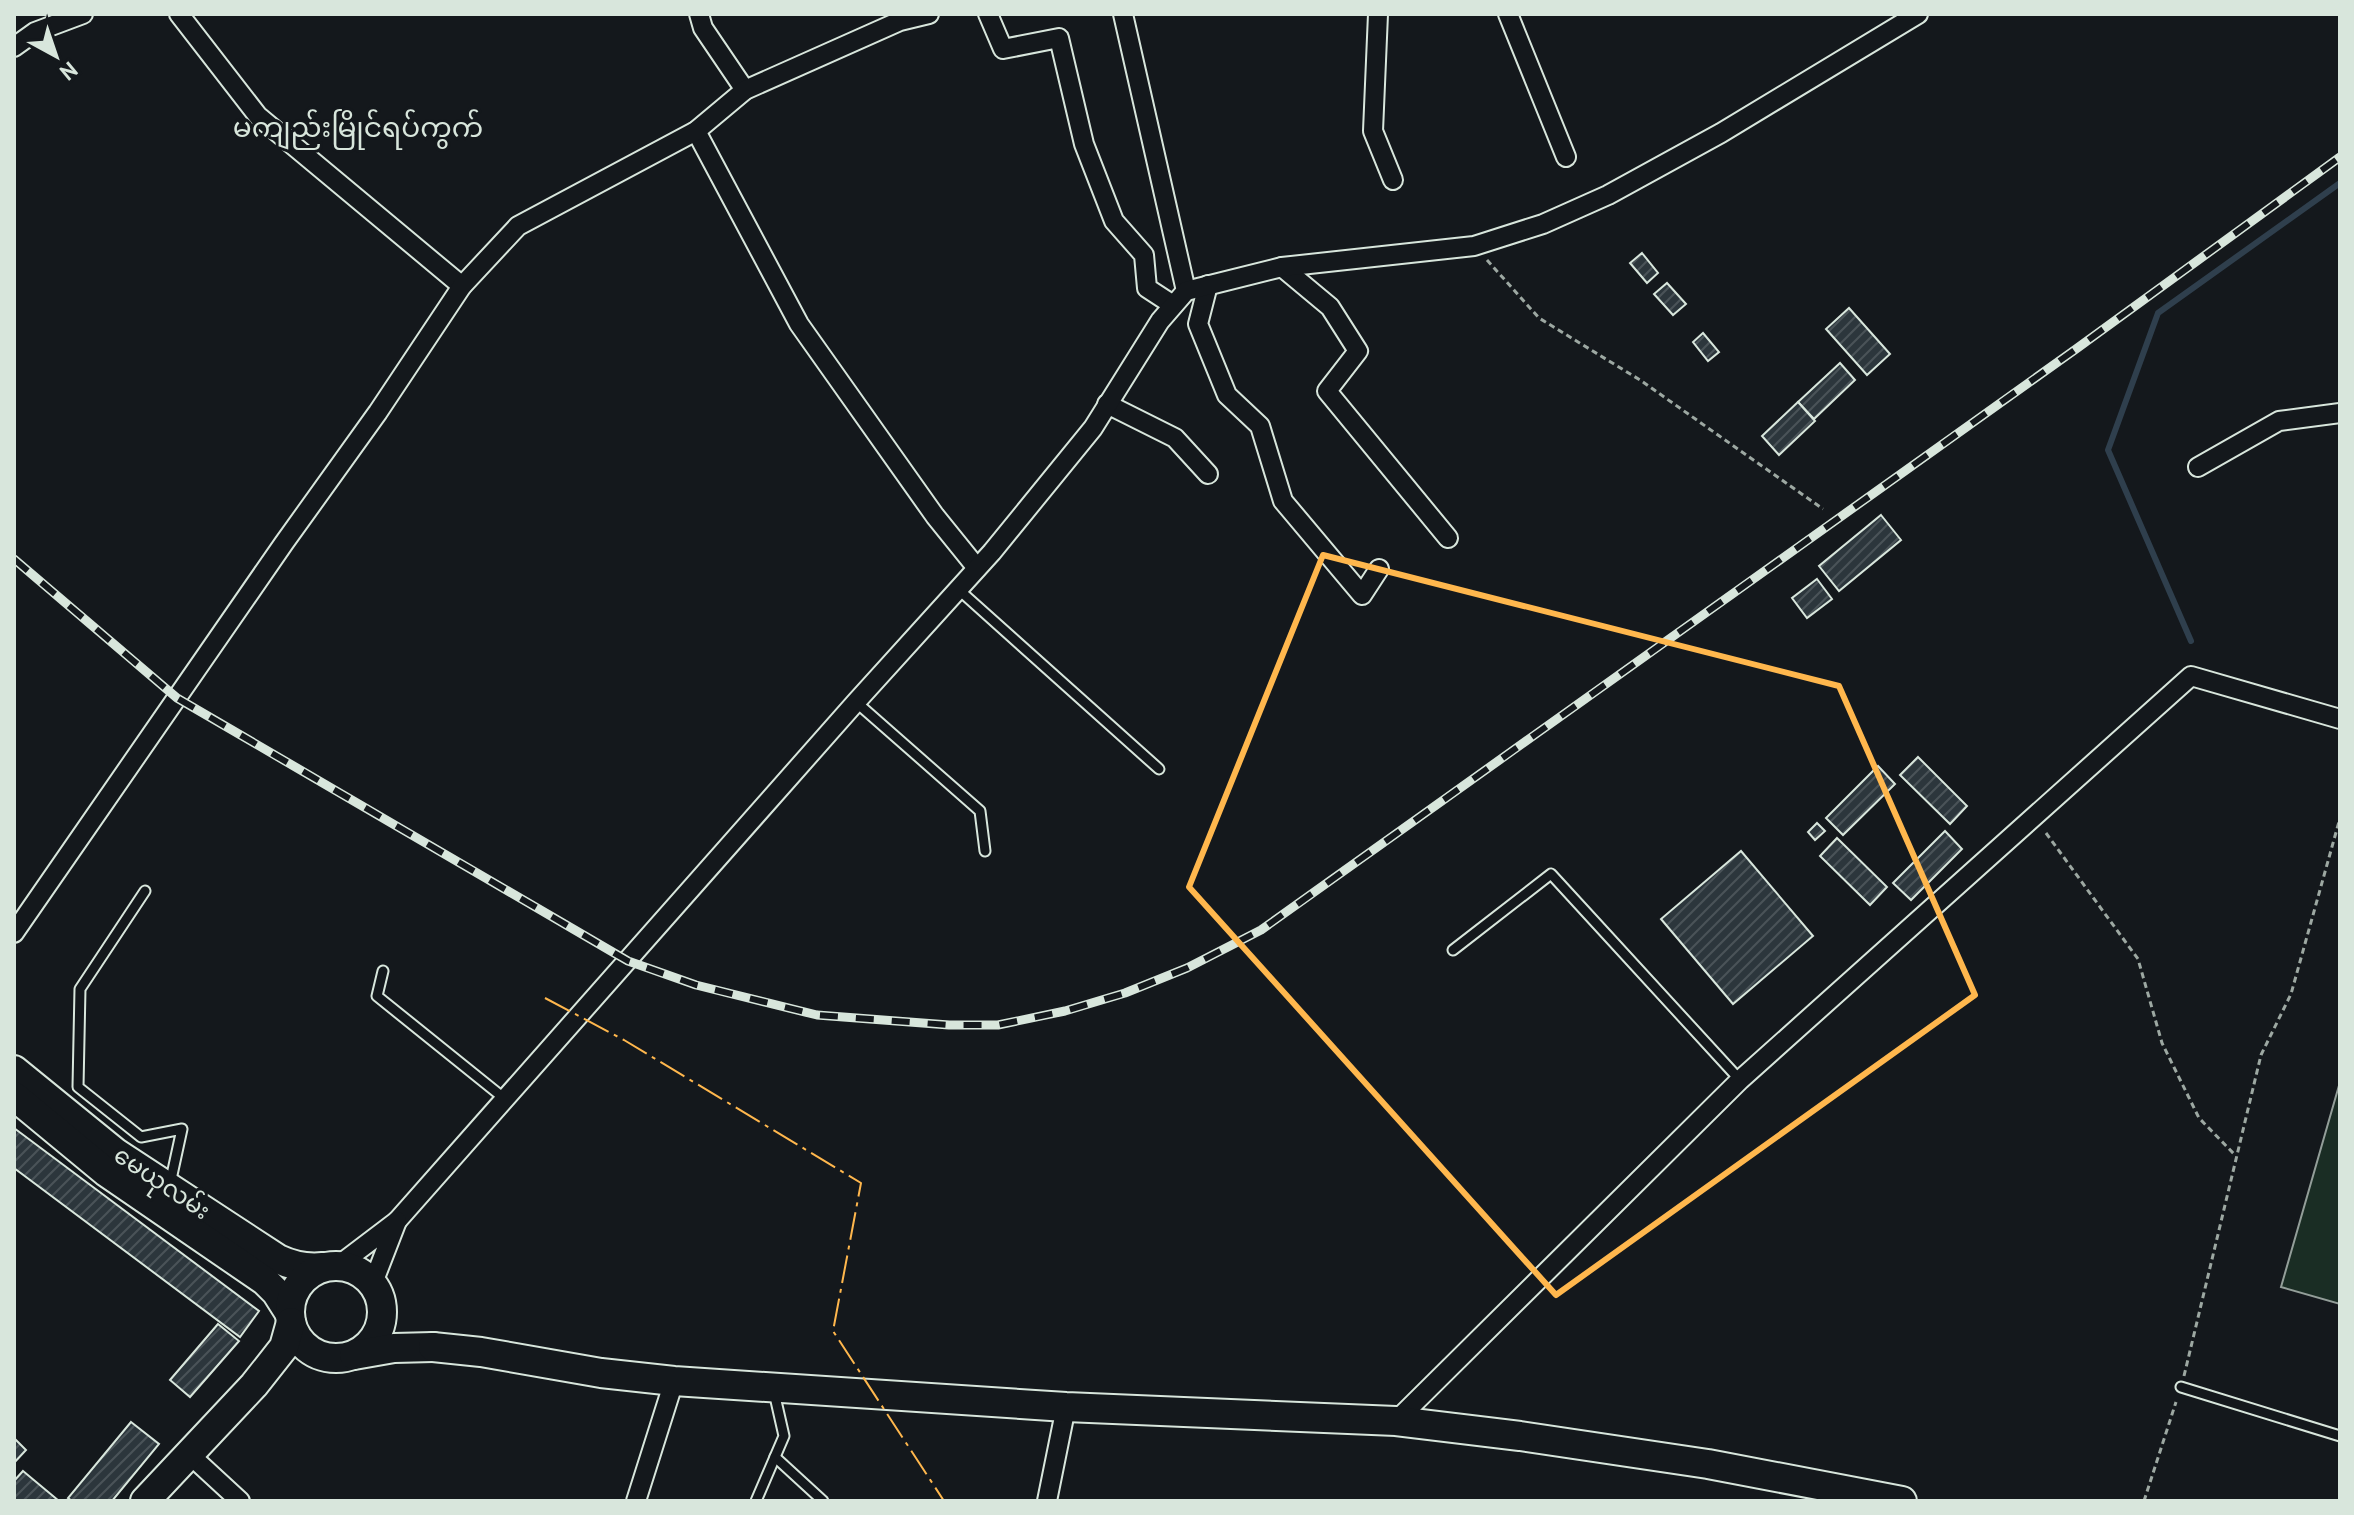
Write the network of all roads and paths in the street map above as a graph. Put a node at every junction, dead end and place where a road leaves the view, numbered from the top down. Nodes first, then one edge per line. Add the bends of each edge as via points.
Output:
1 (83, 14) edge
2 (179, 14) edge
3 (699, 14) edge
4 (929, 14) edge
5 (988, 14) edge
6 (1123, 14) edge
7 (1378, 14) edge
8 (1508, 14) edge
9 (1918, 14) edge
10 (14, 47) edge
11 (745, 90) junction
12 (696, 131) junction
13 (1566, 157) dead end
14 (1393, 180) dead end
15 (1474, 246) junction
16 (1282, 267) junction
17 (1208, 285) junction
18 (462, 286) junction
19 (1179, 298) junction
20 (1107, 404) junction
21 (2340, 413) edge
22 (2198, 467) dead end
23 (1208, 474) dead end
24 (1823, 509) dead end
25 (1448, 538) dead end
26 (977, 568) junction
27 (1379, 569) dead end
28 (958, 589) junction
29 (856, 702) junction
30 (2340, 719) edge
31 (1159, 769) dead end
32 (2034, 816) junction
33 (2340, 818) edge
34 (985, 851) dead end
35 (145, 891) dead end
36 (14, 933) edge
37 (1453, 950) dead end
38 (383, 971) dead end
39 (14, 1070) edge
40 (1740, 1080) junction
41 (14, 1096) edge
42 (505, 1099) junction
43 (2236, 1156) junction
44 (169, 1188) junction
45 (397, 1221) junction
46 (331, 1266) junction
47 (375, 1287) junction
48 (290, 1318) junction
49 (433, 1347) junction
50 (352, 1355) junction
51 (324, 1357) junction
52 (674, 1381) junction
53 (254, 1385) junction
54 (2181, 1387) junction
55 (774, 1388) junction
56 (1066, 1407) junction
57 (1396, 1421) junction
58 (2340, 1436) edge
59 (189, 1454) junction
60 (775, 1457) junction
61 (1895, 1500) edge
62 (145, 1501) edge
63 (240, 1501) edge
64 (636, 1501) edge
65 (756, 1501) edge
66 (823, 1501) edge
67 (1047, 1501) edge
68 (2144, 1501) edge

1 - 10 street via 35,32
2 - 18 street via 258,116
3 - 11 street
4 - 11 street via 900,21
5 - 19 street via 1003,49 1059,38 1084,144 1114,221 1144,255 1147,288
6 - 19 street
7 - 14 street via 1373,131
8 - 13 street
9 - 15 street via 1608,195
11 - 12 street
12 - 18 street via 518,226
12 - 26 street via 799,324
15 - 16 street
15 - 24 path via 1539,318 1640,380
16 - 17 street
16 - 25 street via 1330,307 1358,351 1327,391
17 - 19 street
17 - 27 street via 1198,324 1227,395 1260,426 1283,501 1362,595
18 - 36 street
19 - 20 street
20 - 23 street via 1175,438
20 - 26 street
21 - 22 street via 2279,421
26 - 28 street
28 - 29 street
28 - 31 lane
29 - 34 lane via 980,811
29 - 42 street
30 - 32 street via 2191,676
32 - 40 street
32 - 43 path via 2138,959 2162,1043 2199,1118
33 - 43 path via 2291,994 2261,1055
35 - 44 lane via 80,989 78,1087 141,1137 182,1129
37 - 40 lane via 1551,874
38 - 42 lane via 377,996
39 - 44 main road, မေယုလမ်း via 116,1153
40 - 57 street
41 - 48 main road, မေယုလမ်း via 106,1172 265,1281
42 - 45 street
43 - 54 path
44 - 46 main road, မေယုလမ်း via 278,1259 310,1269
45 - 46 street
45 - 47 street
46 - 47 main road via 363,1274
46 - 48 main road via 309,1274 298,1285
47 - 49 main road via 405,1329
47 - 50 main road via 382,1321 376,1336
48 - 51 main road via 302,1344
48 - 53 main road via 284,1347
49 - 50 main road
49 - 52 main road
50 - 51 main road
51 - 53 main road
52 - 55 main road
52 - 64 street
53 - 59 main road
54 - 58 lane
54 - 68 path
55 - 56 main road
55 - 60 lane via 784,1436
56 - 57 main road
56 - 67 street
57 - 61 main road via 1708,1464
59 - 62 main road
59 - 63 street
60 - 65 lane
60 - 66 lane

